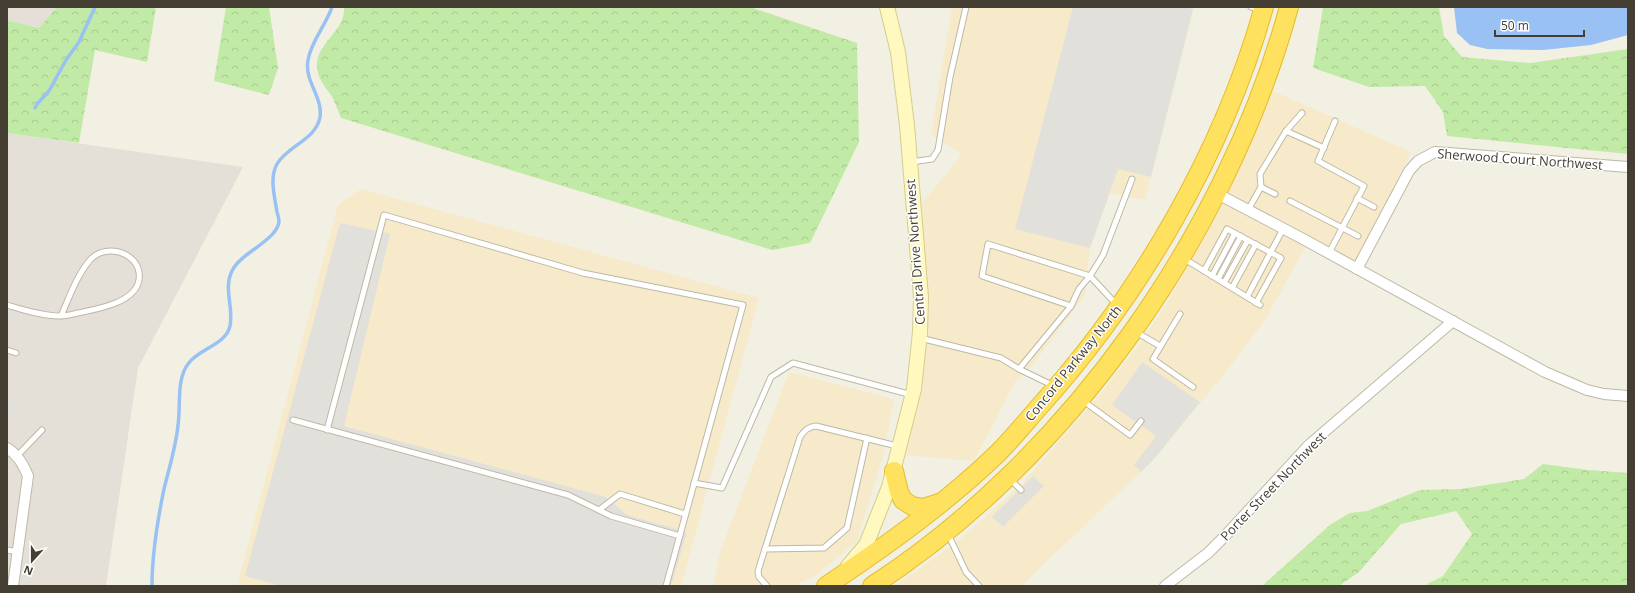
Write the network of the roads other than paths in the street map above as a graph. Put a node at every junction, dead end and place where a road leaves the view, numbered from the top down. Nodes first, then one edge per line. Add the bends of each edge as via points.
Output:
1 (887, 7) edge
2 (966, 7) edge
3 (1289, 7) edge
4 (1259, 8) edge
5 (1302, 113) dead end
6 (1335, 121) dead end
7 (1286, 131) junction
8 (1324, 148) junction
9 (910, 162) junction
10 (1628, 167) edge
11 (1132, 180) dead end
12 (1261, 187) junction
13 (1190, 189) junction
14 (1274, 194) dead end
15 (1357, 198) junction
16 (1212, 200) junction
17 (1290, 201) dead end
18 (1374, 207) dead end
19 (1248, 210) junction
20 (1342, 228) junction
21 (1283, 229) junction
22 (1236, 233) junction
23 (1241, 236) junction
24 (1358, 236) dead end
25 (1248, 240) junction
26 (1256, 244) junction
27 (1271, 252) junction
28 (1329, 253) junction
29 (1181, 257) junction
30 (1357, 269) junction
31 (1204, 271) junction
32 (1090, 276) junction
33 (1212, 276) junction
34 (1218, 280) junction
35 (1224, 283) junction
36 (1232, 288) junction
37 (1247, 297) junction
38 (7, 305) edge
39 (1071, 306) junction
40 (1120, 307) junction
41 (1180, 314) dead end
42 (61, 316) junction
43 (1453, 321) junction
44 (1134, 330) junction
45 (920, 338) junction
46 (1160, 346) junction
47 (7, 350) edge
48 (16, 353) dead end
49 (1019, 369) junction
50 (1193, 387) dead end
51 (1056, 388) junction
52 (913, 395) junction
53 (1628, 396) edge
54 (1081, 399) junction
55 (293, 420) dead end
56 (1141, 421) dead end
57 (42, 430) dead end
58 (327, 430) junction
59 (867, 438) junction
60 (900, 447) junction
61 (7, 448) edge
62 (997, 453) junction
63 (17, 456) junction
64 (894, 471) junction
65 (1008, 476) junction
66 (694, 483) junction
67 (1022, 490) dead end
68 (943, 501) junction
69 (599, 510) junction
70 (685, 514) junction
71 (947, 531) junction
72 (680, 536) junction
73 (7, 550) edge
74 (765, 550) junction
75 (18, 552) junction
76 (833, 582) edge
77 (13, 586) edge
78 (666, 586) edge
79 (767, 586) edge
80 (865, 586) edge
81 (872, 586) edge
82 (979, 586) edge
83 (1165, 586) edge

1 - 9 street, Central Drive Northwest via 898,52
2 - 9 lane via 950,76 938,150 932,159
3 - 16 highway, Concord Parkway North via 1262,90
4 - 13 highway, Concord Parkway North via 1242,74
5 - 7 lane
6 - 8 lane
7 - 8 lane
7 - 12 lane via 1260,174
8 - 15 lane via 1318,161 1364,186
9 - 45 street, Central Drive Northwest via 921,297
10 - 30 street, Sherwood Court Northwest via 1435,152 1418,161 1409,171
11 - 32 lane via 1103,255
12 - 14 lane
12 - 19 lane
13 - 16 highway
13 - 40 highway, Concord Parkway North via 1169,230
15 - 18 lane
15 - 20 lane
16 - 19 street
16 - 29 highway, Concord Parkway North
17 - 20 lane
19 - 21 street
20 - 24 lane
20 - 28 lane
21 - 27 lane
21 - 28 street
22 - 23 lane
22 - 31 lane via 1227,229
22 - 33 lane
23 - 25 lane
23 - 34 lane
25 - 26 lane
25 - 35 lane
26 - 27 lane
26 - 36 lane
27 - 37 lane
27 - 37 lane via 1281,258 1258,304
28 - 30 street
29 - 31 lane
29 - 44 highway, Concord Parkway North
30 - 43 street
31 - 33 lane
32 - 39 lane
32 - 39 lane via 988,244 982,276
32 - 40 lane
33 - 34 lane
34 - 35 lane
35 - 36 lane
36 - 37 lane
38 - 42 lane
39 - 49 lane
40 - 51 highway, Concord Parkway North
41 - 46 lane
42 - 42 lane via 103,308 128,297 135,290 139,280 134,262 116,250 100,253 91,259 79,277
43 - 53 street via 1545,372 1572,384 1600,393
43 - 83 street, Porter Street Northwest via 1309,445 1208,553
44 - 46 lane
44 - 54 highway, Concord Parkway North
45 - 49 lane via 1001,358
45 - 52 street, Central Drive Northwest
46 - 50 lane via 1153,359
47 - 48 lane
49 - 51 lane
51 - 62 highway, Concord Parkway North
52 - 60 street, Central Drive Northwest
52 - 66 lane via 793,363 771,377 722,488
54 - 56 lane via 1130,435
54 - 65 highway, Concord Parkway North
55 - 58 lane
57 - 63 lane
58 - 66 lane via 384,215 583,273 743,306
58 - 69 lane via 568,495
59 - 60 lane
59 - 74 lane via 847,528 824,548
59 - 74 lane via 816,426 806,429 800,437
60 - 64 street, Central Drive Northwest
61 - 63 street
62 - 68 highway, Concord Parkway North
62 - 80 highway via 959,500 868,575
63 - 75 street via 28,476
64 - 68 highway via 903,500 912,506 923,508
64 - 76 street, Central Drive Northwest via 866,545
65 - 67 lane
65 - 71 highway, Concord Parkway North via 980,504
66 - 70 lane
68 - 76 highway, Concord Parkway North
69 - 70 lane via 620,494
69 - 72 lane via 611,516
70 - 72 lane
71 - 81 highway, Concord Parkway North
71 - 82 lane via 966,572
72 - 78 lane
73 - 75 lane
74 - 79 lane via 758,571 759,577
75 - 77 street

